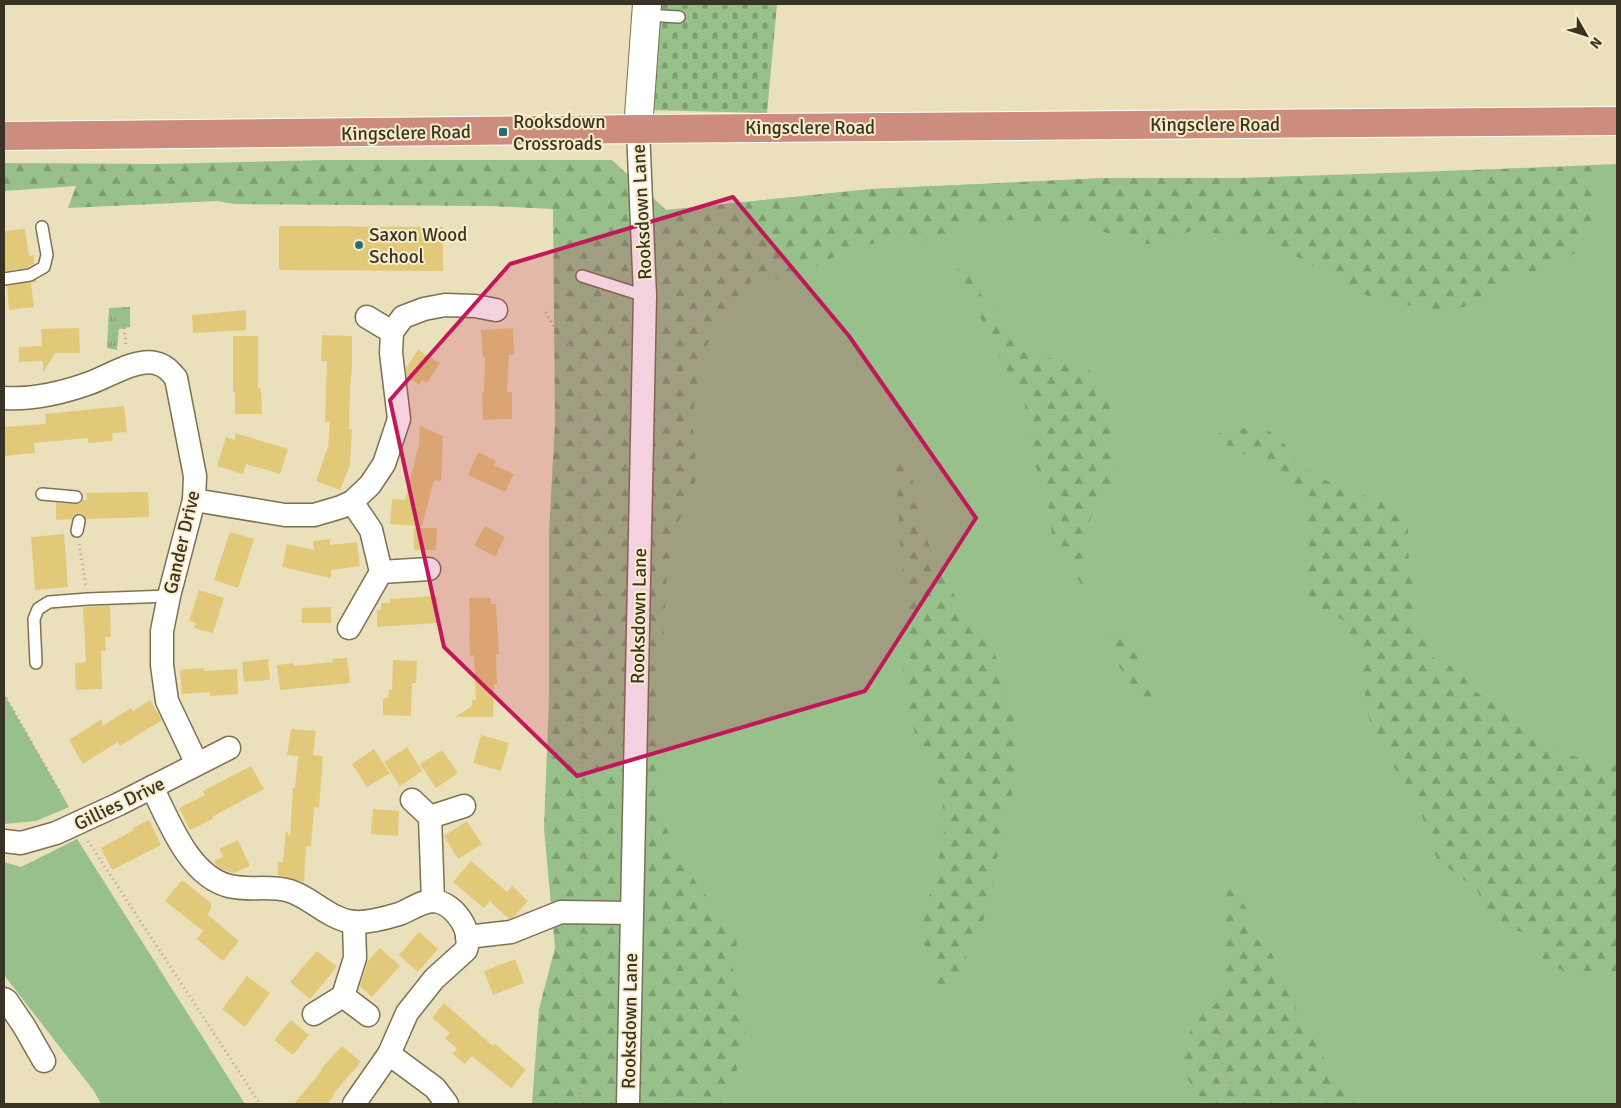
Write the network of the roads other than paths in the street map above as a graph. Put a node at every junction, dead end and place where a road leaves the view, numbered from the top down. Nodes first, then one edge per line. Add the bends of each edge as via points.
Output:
1 (647, 9) edge
2 (679, 17) dead end
3 (1617, 121) edge
4 (638, 129) junction
5 (4, 136) edge
6 (42, 226) dead end
7 (582, 276) dead end
8 (4, 279) edge
9 (645, 296) junction
10 (481, 302) dead end
11 (367, 317) dead end
12 (392, 332) junction
13 (4, 398) edge
14 (42, 494) dead end
15 (76, 497) dead end
16 (194, 500) junction
17 (352, 502) junction
18 (429, 569) dead end
19 (381, 572) junction
20 (169, 596) junction
21 (349, 628) dead end
22 (36, 663) dead end
23 (229, 748) dead end
24 (197, 764) junction
25 (152, 787) junction
26 (412, 800) dead end
27 (464, 806) dead end
28 (430, 817) junction
29 (4, 841) edge
30 (433, 901) junction
31 (631, 913) junction
32 (354, 922) junction
33 (468, 937) junction
34 (343, 996) junction
35 (4, 999) edge
36 (314, 1014) dead end
37 (368, 1015) dead end
38 (389, 1054) junction
39 (44, 1062) dead end
40 (354, 1104) edge
41 (447, 1104) edge
42 (628, 1104) edge

1 - 2 lane
1 - 4 street
3 - 4 highway, Kingsclere Road
4 - 5 highway, Kingsclere Road
4 - 9 street, Rooksdown Lane
6 - 8 lane via 47,255 44,267 30,275
7 - 9 lane
9 - 31 street, Rooksdown Lane
10 - 12 street via 424,309 403,317
11 - 12 street
12 - 17 street via 391,354 399,419 384,464 370,485
13 - 16 street, Gander Drive via 44,397 92,382 128,366 154,362 168,368 176,378 195,476
14 - 15 lane
16 - 17 street via 286,515 314,515
16 - 20 street, Gander Drive
17 - 19 street via 371,530
18 - 19 street
19 - 21 street
20 - 22 lane via 49,602 38,609 34,619
20 - 24 street, Gander Drive via 162,631 167,701
23 - 24 street, Gillies Drive
24 - 25 street, Gillies Drive
25 - 29 street, Gillies Drive via 56,833 21,843
25 - 32 street via 199,870 230,886 290,891
26 - 28 street
27 - 28 street
28 - 30 street
30 - 32 street via 399,914
30 - 33 street via 447,905 466,927
31 - 33 street via 561,912 511,932
31 - 42 street, Rooksdown Lane
32 - 34 street via 356,958
33 - 38 street via 466,950 434,979 406,1013
34 - 36 street
34 - 37 street
35 - 39 street
38 - 40 street
38 - 41 street via 436,1088

